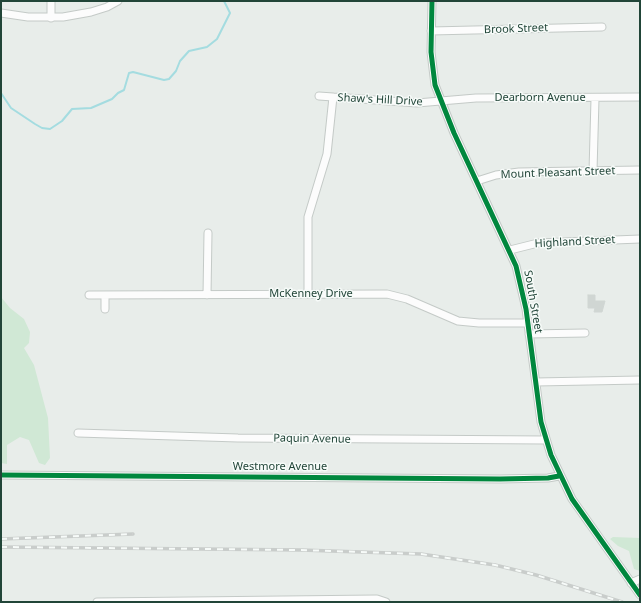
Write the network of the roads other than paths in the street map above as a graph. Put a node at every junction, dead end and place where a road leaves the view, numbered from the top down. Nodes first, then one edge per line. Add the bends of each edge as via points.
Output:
1 (51, 1) edge
2 (118, 1) edge
3 (432, 1) edge
4 (1, 13) edge
5 (51, 18) junction
6 (602, 27) dead end
7 (431, 31) junction
8 (319, 96) dead end
9 (333, 97) junction
10 (640, 97) edge
11 (595, 99) junction
12 (441, 102) junction
13 (640, 170) edge
14 (593, 171) junction
15 (477, 181) junction
16 (208, 233) dead end
17 (640, 239) edge
18 (510, 250) junction
19 (308, 293) junction
20 (89, 295) dead end
21 (105, 295) junction
22 (207, 295) junction
23 (105, 309) dead end
24 (528, 323) junction
25 (585, 333) dead end
26 (529, 334) junction
27 (640, 380) edge
28 (536, 382) junction
29 (80, 436) dead end
30 (546, 440) junction
31 (1, 475) edge
32 (559, 476) junction
33 (640, 579) edge
34 (631, 583) junction
35 (640, 595) edge
36 (97, 602) edge
37 (386, 602) edge

1 - 5 street
2 - 5 street via 90,12
3 - 7 street, South Street
4 - 5 street
6 - 7 street, Brook Street
7 - 12 street, South Street via 433,72
8 - 9 street, Shaw's Hill Drive
9 - 12 street, Shaw's Hill Drive via 396,103
9 - 19 street via 327,154 308,217
10 - 11 street, Dearborn Avenue
11 - 12 street, Dearborn Avenue via 476,98
11 - 14 street
12 - 15 street, South Street
13 - 14 street, Mount Pleasant Street
14 - 15 street, Mount Pleasant Street via 508,173
15 - 18 street, South Street
16 - 22 street
17 - 18 street, Highland Street via 538,243
18 - 24 street, South Street via 521,281
19 - 22 street, McKenney Drive
19 - 24 street, McKenney Drive via 387,294 407,299 458,321
20 - 21 street, McKenney Drive
21 - 22 street, McKenney Drive
21 - 23 street
24 - 26 street, South Street
25 - 26 street
26 - 28 street, South Street
27 - 28 street
28 - 30 street, South Street
29 - 30 street, Paquin Avenue
30 - 32 street, South Street
31 - 32 street, Westmore Avenue via 500,479 543,479
32 - 34 street, South Street via 592,530
33 - 34 street
34 - 35 street, South Street
36 - 37 street via 377,599

